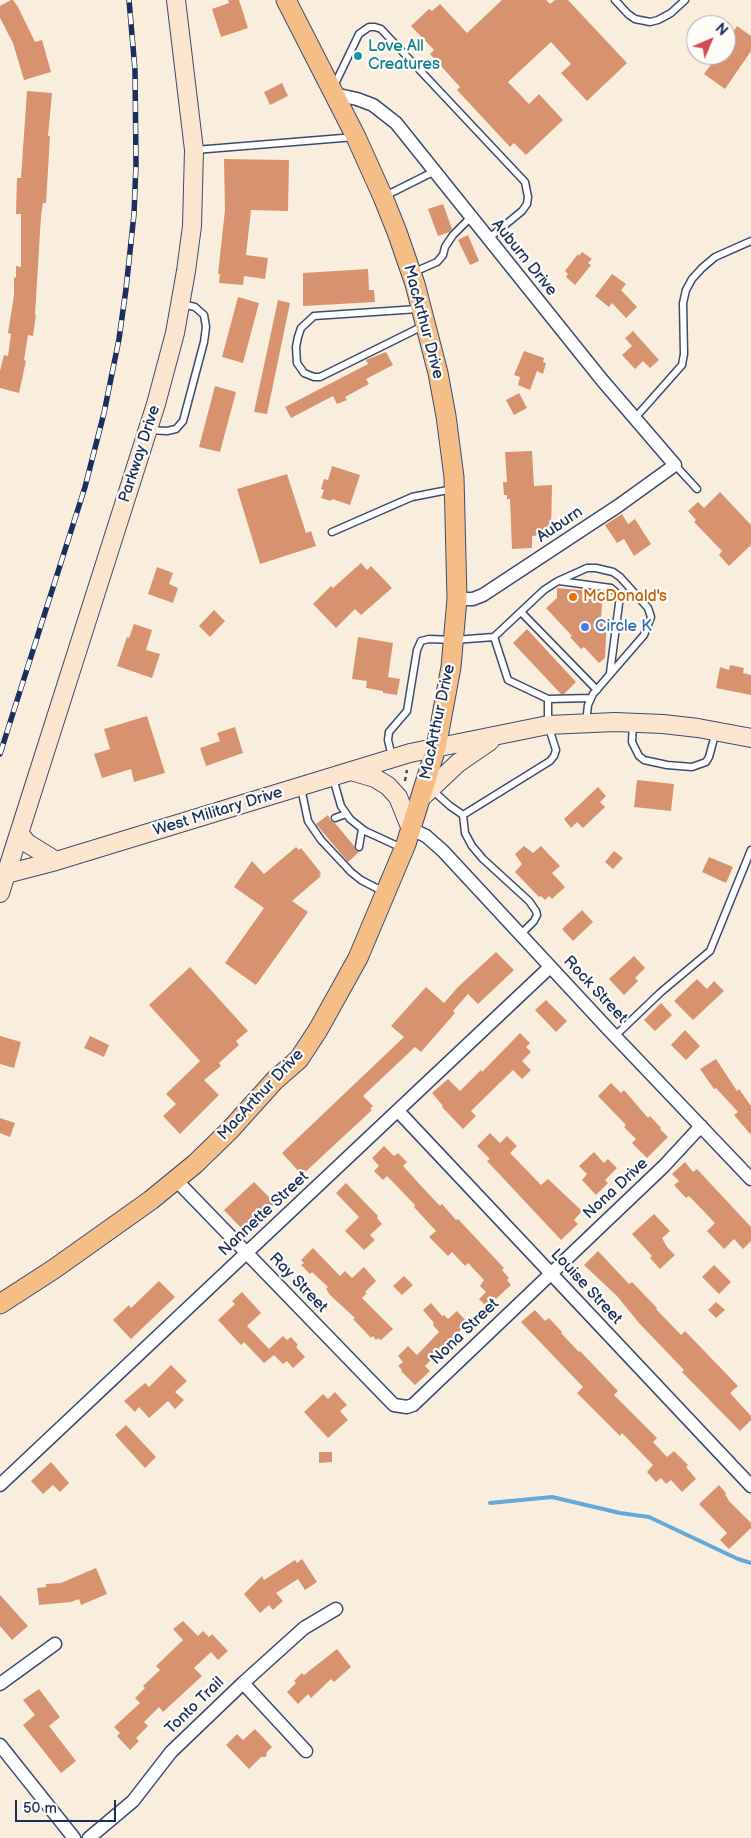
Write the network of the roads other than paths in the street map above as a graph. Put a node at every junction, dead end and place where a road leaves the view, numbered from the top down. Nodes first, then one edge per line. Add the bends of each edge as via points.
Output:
1 (176, 0) edge
2 (286, 0) edge
3 (615, 0) edge
4 (685, 0) edge
5 (333, 92) junction
6 (356, 137) junction
7 (194, 150) junction
8 (435, 171) junction
9 (383, 197) junction
10 (471, 217) junction
11 (488, 240) junction
12 (751, 241) edge
13 (411, 273) junction
14 (180, 303) junction
15 (424, 316) junction
16 (635, 418) junction
17 (148, 430) junction
18 (675, 464) junction
19 (454, 489) junction
20 (697, 489) dead end
21 (332, 532) dead end
22 (558, 581) junction
23 (457, 599) junction
24 (521, 612) junction
25 (494, 637) junction
26 (454, 640) junction
27 (610, 675) junction
28 (597, 690) junction
29 (591, 698) junction
30 (548, 699) junction
31 (633, 722) junction
32 (548, 724) junction
33 (586, 724) junction
34 (716, 731) junction
35 (497, 736) junction
36 (751, 738) edge
37 (436, 748) junction
38 (392, 758) junction
39 (351, 771) junction
40 (332, 777) junction
41 (300, 787) junction
42 (426, 793) junction
43 (346, 814) junction
44 (462, 814) junction
45 (335, 818) dead end
46 (362, 829) junction
47 (411, 829) junction
48 (18, 833) junction
49 (359, 847) dead end
50 (404, 849) junction
51 (751, 850) edge
52 (56, 861) junction
53 (3, 874) edge
54 (386, 893) junction
55 (0, 894) edge
56 (521, 934) junction
57 (550, 967) junction
58 (615, 1036) junction
59 (398, 1111) junction
60 (701, 1126) junction
61 (175, 1179) junction
62 (751, 1179) edge
63 (246, 1254) junction
64 (550, 1273) junction
65 (0, 1304) edge
66 (400, 1407) joint
67 (0, 1485) edge
68 (751, 1486) edge
69 (336, 1609) dead end
70 (56, 1644) dead end
71 (243, 1683) junction
72 (0, 1684) edge
73 (0, 1745) edge
74 (306, 1751) dead end
75 (74, 1838) edge
76 (89, 1838) edge

1 - 7 street, Parkway Drive
2 - 5 main road, MacArthur Drive
3 - 4 lane via 635,19 650,22 671,13
5 - 6 main road, MacArthur Drive
5 - 8 street, Auburn Drive via 357,98 387,114
5 - 11 lane via 359,34 369,27 381,29 524,182 528,196 522,211
6 - 7 lane
6 - 9 main road, MacArthur Drive
7 - 14 street, Parkway Drive via 192,226
8 - 9 lane
8 - 10 street, Auburn Drive
9 - 13 main road, MacArthur Drive
10 - 11 street, Auburn Drive
10 - 13 lane via 453,235 437,262
11 - 16 street, Auburn Drive
12 - 16 lane via 715,258 692,279 683,303 682,365
13 - 15 main road, MacArthur Drive
14 - 17 street, Parkway Drive
14 - 17 lane via 195,307 204,315 204,342 183,421 176,429
15 - 15 lane via 320,377 304,373 297,363 298,337 314,316
15 - 19 main road, MacArthur Drive via 446,416
16 - 18 street, Auburn Drive
17 - 48 street, Parkway Drive
18 - 20 lane
18 - 23 street, Auburn via 618,506 483,595
19 - 21 lane via 412,496
19 - 23 main road, MacArthur Drive
22 - 24 lane
22 - 27 lane via 611,588 620,596
22 - 27 lane via 587,568 613,572 651,613 644,635
23 - 26 main road, MacArthur Drive
24 - 25 lane
24 - 28 lane
25 - 26 lane
25 - 30 lane via 508,680
26 - 37 main road, MacArthur Drive
26 - 38 lane via 423,640 418,646 408,708 389,732
27 - 28 lane
28 - 29 lane
29 - 30 lane
29 - 33 lane
30 - 32 lane
31 - 33 street, West Military Drive
31 - 34 street, West Military Drive
31 - 34 lane via 632,742 638,756 667,765 692,767 706,762
32 - 33 street, West Military Drive
32 - 35 street, West Military Drive
32 - 44 lane via 556,750 550,761
34 - 36 street, West Military Drive
35 - 37 street, West Military Drive
35 - 42 street via 458,763
37 - 38 street, West Military Drive
37 - 42 main road, MacArthur Drive
38 - 39 street, West Military Drive
39 - 40 street, West Military Drive
39 - 47 street via 375,778 388,786 398,797
40 - 41 street, West Military Drive
40 - 43 lane
41 - 52 street, West Military Drive
41 - 54 lane via 308,822 321,840 351,872
42 - 44 lane
42 - 47 main road, MacArthur Drive
43 - 45 lane
43 - 46 lane
44 - 56 lane via 465,833 472,846 536,911 534,921
46 - 49 lane
46 - 50 lane
47 - 50 main road, MacArthur Drive
47 - 56 street, Rock Street via 443,851
48 - 52 street via 27,843
48 - 53 street, Parkway Drive
50 - 54 main road, MacArthur Drive
51 - 58 lane via 710,951
52 - 53 street, West Military Drive
53 - 55 street, Parkway Drive
54 - 61 main road, MacArthur Drive via 358,958 299,1059 195,1164
56 - 57 street, Rock Street
57 - 58 street, Rock Street
57 - 59 street, Nannette Street
58 - 60 street, Rock Street
59 - 63 street, Nannette Street
59 - 64 street, Louise Street
60 - 62 street, Rock Street
60 - 64 street, Nona Drive via 664,1166
61 - 63 street, Ray Street
61 - 65 main road, MacArthur Drive via 93,1242
63 - 66 street, Ray Street via 394,1405
63 - 67 street, Nannette Street
64 - 66 street, Nona Street via 413,1405
64 - 68 street, Louise Street
69 - 71 street, Tonto Trail via 304,1628
70 - 72 street
71 - 74 street
71 - 76 street, Tonto Trail via 171,1752 133,1800
73 - 75 street

